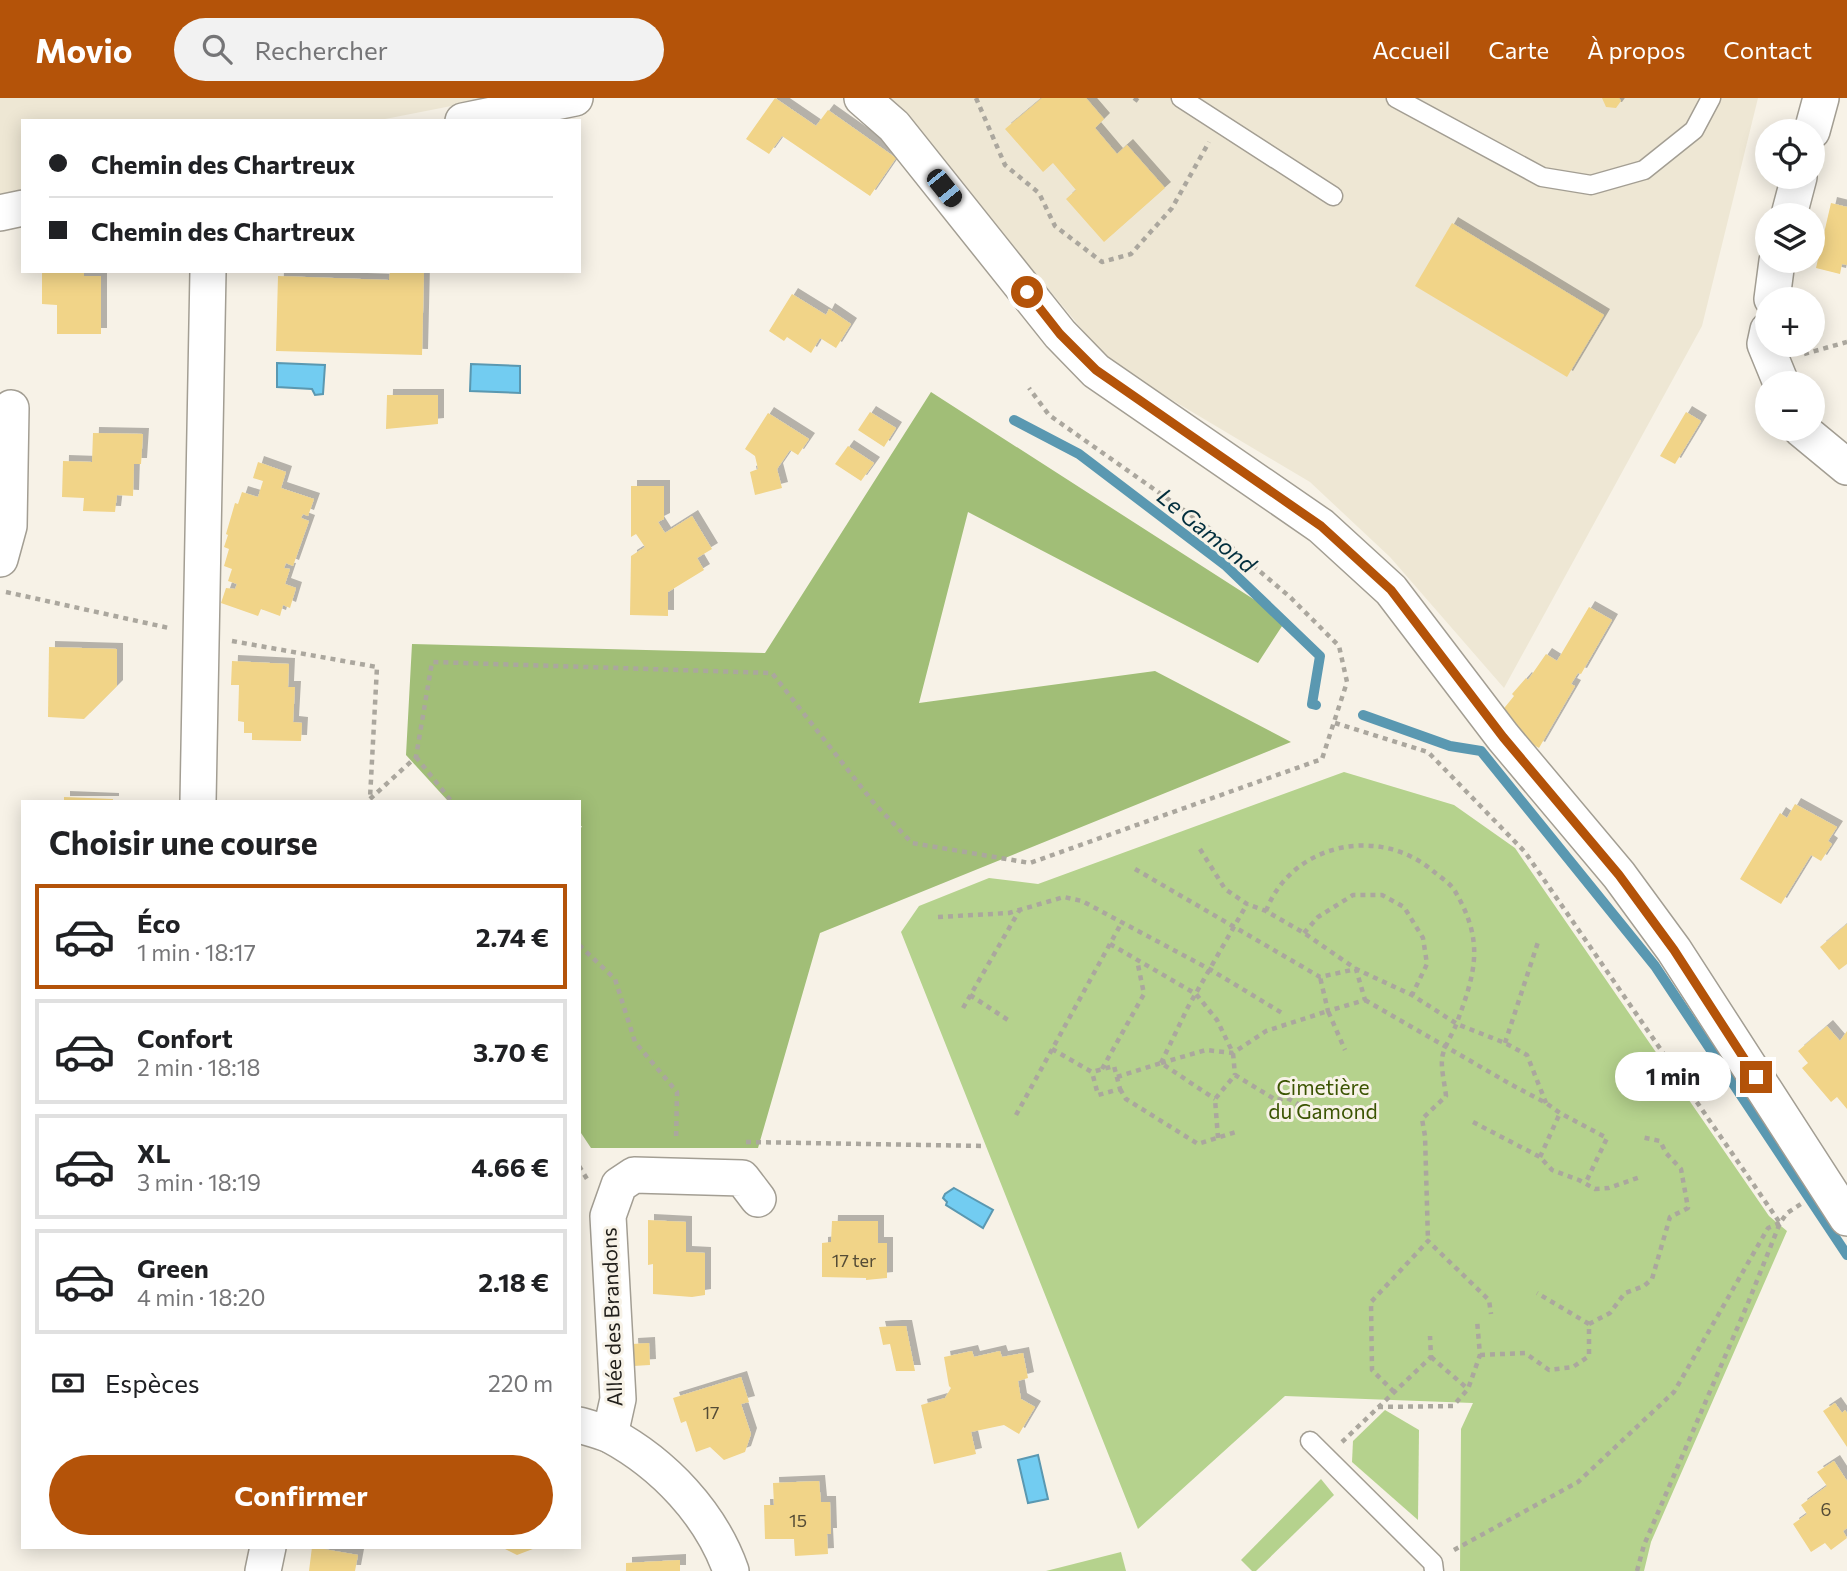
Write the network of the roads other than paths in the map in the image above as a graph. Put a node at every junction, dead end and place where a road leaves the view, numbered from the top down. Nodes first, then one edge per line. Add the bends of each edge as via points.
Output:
1 (575, 98) edge
2 (862, 98) edge
3 (1181, 98) edge
4 (1396, 98) edge
5 (1712, 98) edge
6 (1821, 98) edge
7 (473, 119) edge
8 (1815, 119) edge
9 (1333, 196) dead end
10 (21, 208) edge
11 (0, 213) edge
12 (208, 273) edge
13 (11, 408) dead end
14 (1816, 441) edge
15 (1847, 467) edge
16 (0, 559) edge
17 (198, 800) edge
18 (758, 1199) dead end
19 (1847, 1218) edge
20 (594, 1430) edge
21 (1310, 1441) dead end
22 (268, 1549) edge
23 (1433, 1567) edge
24 (263, 1571) edge
25 (731, 1571) edge

1 - 7 street
2 - 19 street via 894,126 1060,334 1096,370 1321,526 1391,590 1674,950
3 - 9 lane
4 - 5 lane via 1542,177 1591,185 1644,170 1694,130
6 - 8 street
10 - 11 street
12 - 17 street
13 - 16 street via 9,526
14 - 15 street
18 - 20 street, Allée des Brandons via 742,1178 634,1175 620,1185 608,1216 618,1399
20 - 25 street, Allée des Brandons via 654,1465 697,1506 723,1548
21 - 23 lane
22 - 24 street

